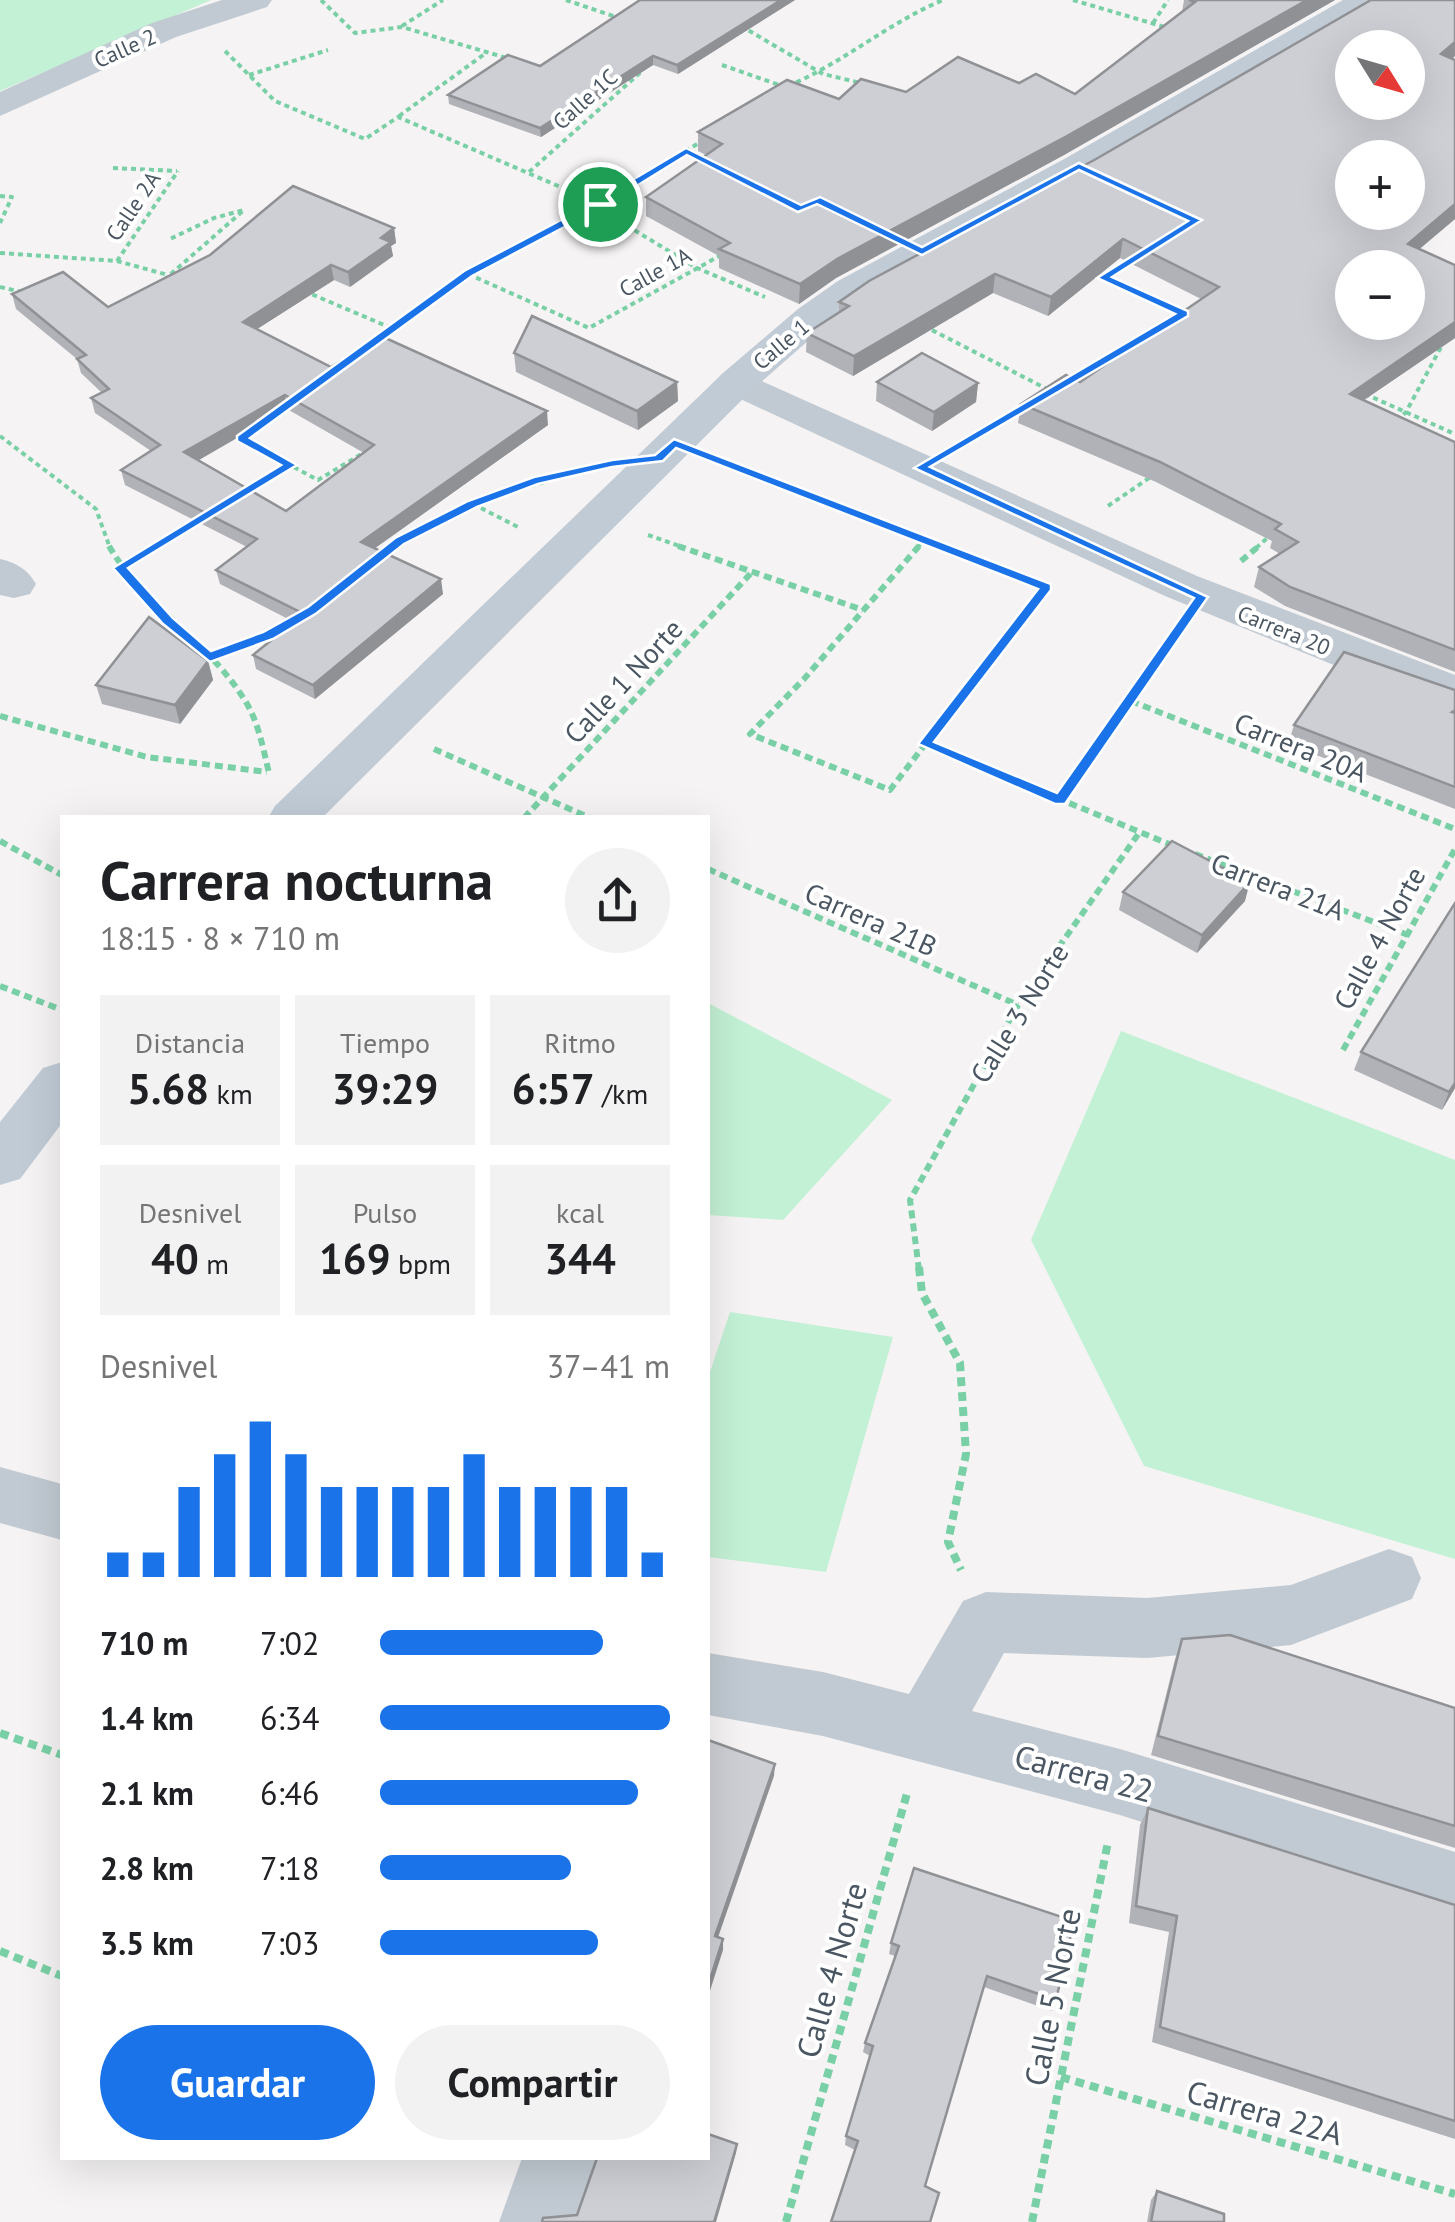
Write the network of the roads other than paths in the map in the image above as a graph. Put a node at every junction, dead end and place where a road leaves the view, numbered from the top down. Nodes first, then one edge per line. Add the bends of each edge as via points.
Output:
1 (254, 0) edge
2 (1367, 0) edge
3 (0, 105) edge
4 (737, 382) junction
5 (1455, 692) edge
6 (282, 804) edge
7 (60, 1085) edge
8 (0, 1162) edge
9 (0, 1494) edge
10 (60, 1511) edge
11 (1389, 1578) dead end
12 (711, 1697) edge
13 (925, 1731) junction
14 (1455, 1886) edge
15 (559, 2160) edge
16 (537, 2222) edge

1 - 3 street, Calle 2 via 122,48
2 - 4 street, Calle 1 via 852,290
4 - 5 street, Carrera 20 via 1202,597
4 - 6 street, Calle 1 via 383,726
7 - 8 street
9 - 10 street
11 - 13 street via 1291,1615 1148,1628 986,1622
12 - 13 street, Carrera 22 via 823,1704
13 - 14 street, Carrera 22 via 1120,1782
15 - 16 street

